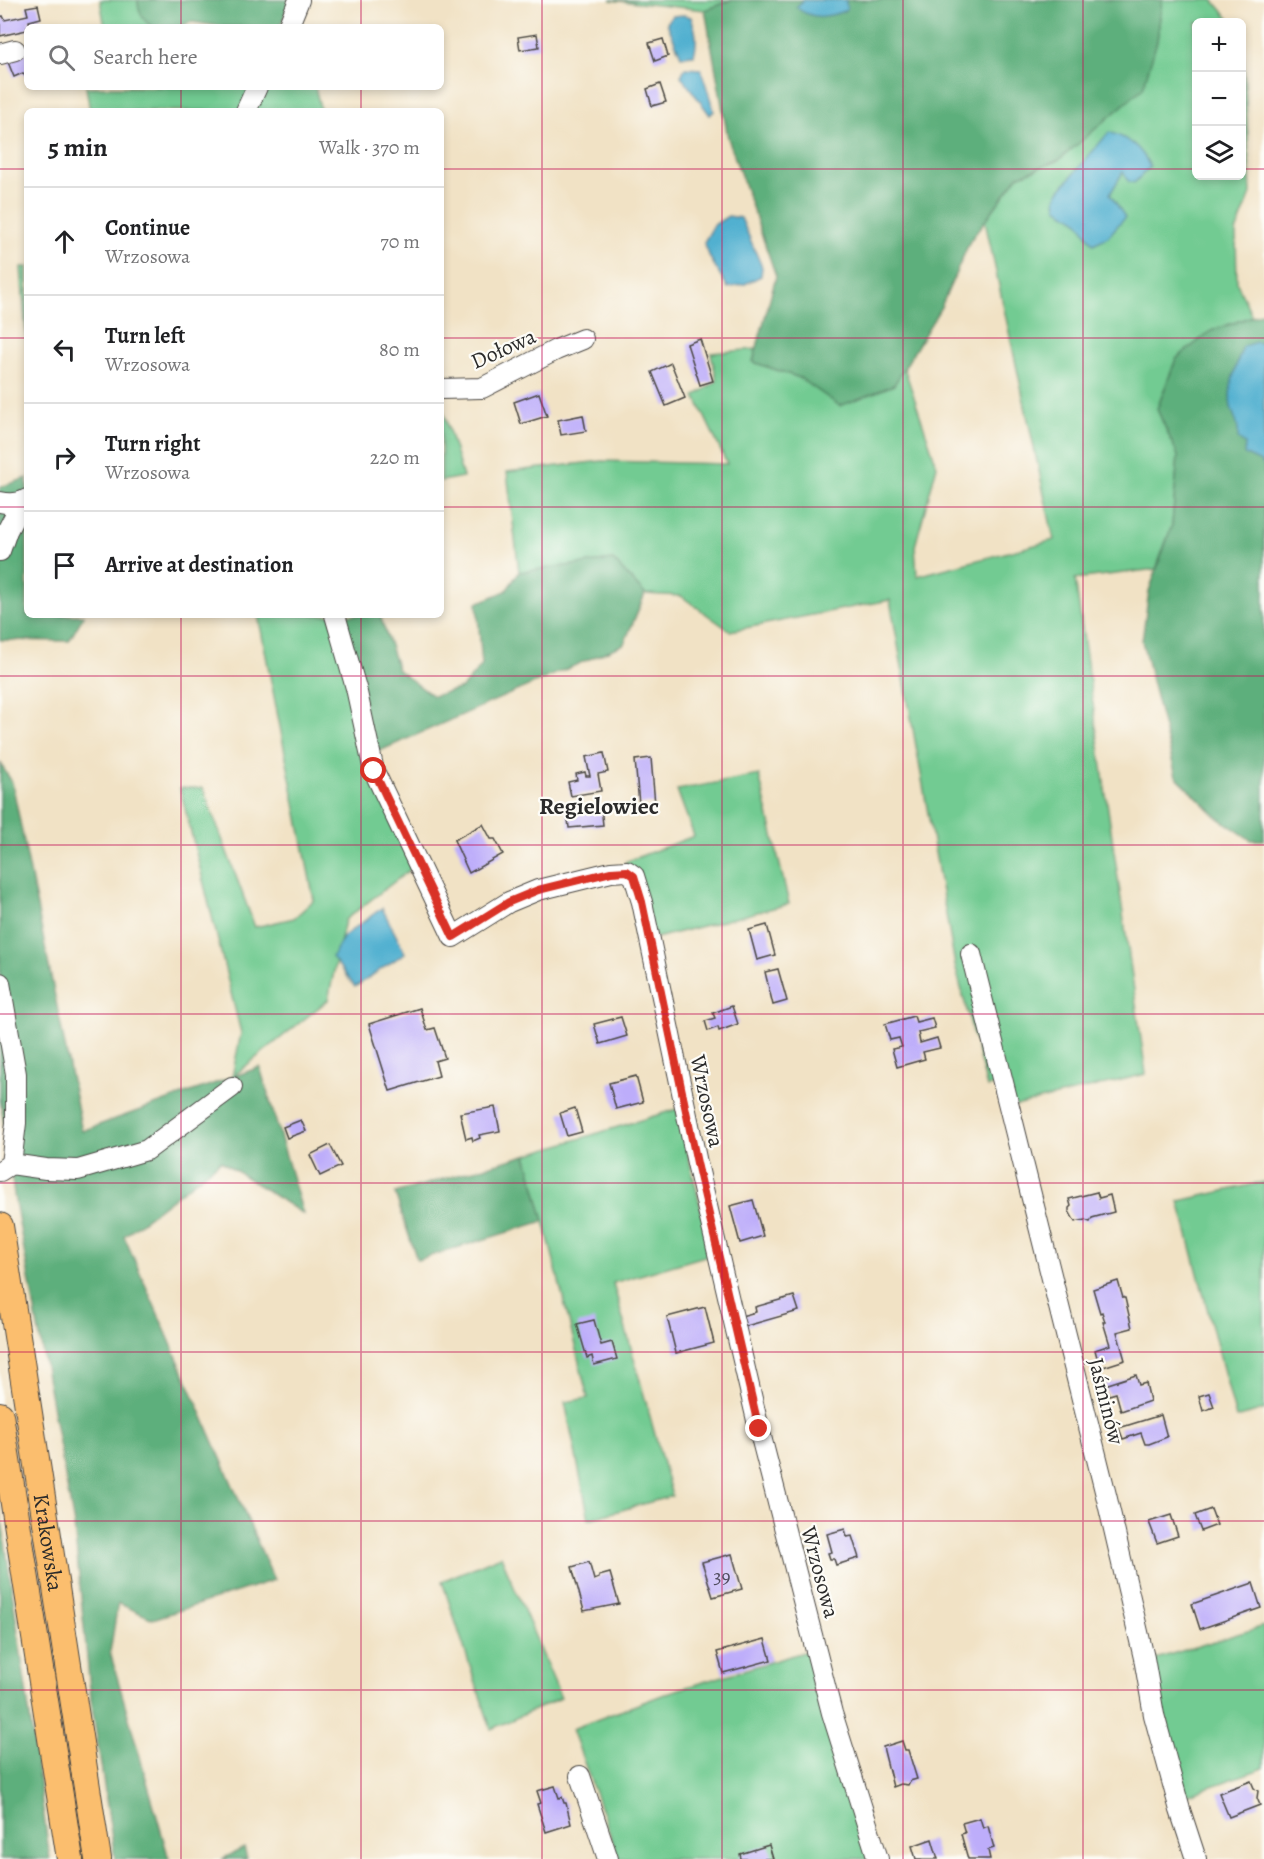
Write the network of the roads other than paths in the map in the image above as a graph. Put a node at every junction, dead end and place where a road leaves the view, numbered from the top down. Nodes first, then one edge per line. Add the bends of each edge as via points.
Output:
1 (299, 0) edge
2 (289, 24) edge
3 (256, 90) edge
4 (247, 108) edge
5 (583, 339) dead end
6 (444, 389) edge
7 (24, 500) edge
8 (0, 502) edge
9 (24, 502) edge
10 (0, 551) edge
11 (335, 618) edge
12 (971, 954) dead end
13 (0, 983) edge
14 (232, 1087) dead end
15 (5, 1168) edge
16 (0, 1226) edge
17 (0, 1415) edge
18 (580, 1776) dead end
19 (70, 1859) edge
20 (98, 1859) edge
21 (608, 1859) edge
22 (878, 1859) edge
23 (1196, 1859) edge

1 - 2 street
3 - 4 street
5 - 6 street, Dołowa via 482,388
7 - 8 street
9 - 10 street
11 - 22 street, Wrzosowa via 356,688 374,771 453,937 509,902 538,890 611,872 627,871 634,876 759,1429 832,1713
12 - 23 street, Jaśminów via 1104,1487 1154,1715
13 - 15 street via 16,1074 16,1123
14 - 15 street via 147,1150 78,1170
16 - 20 main road, Krakowska
17 - 19 main road, Krakowska
18 - 21 street

